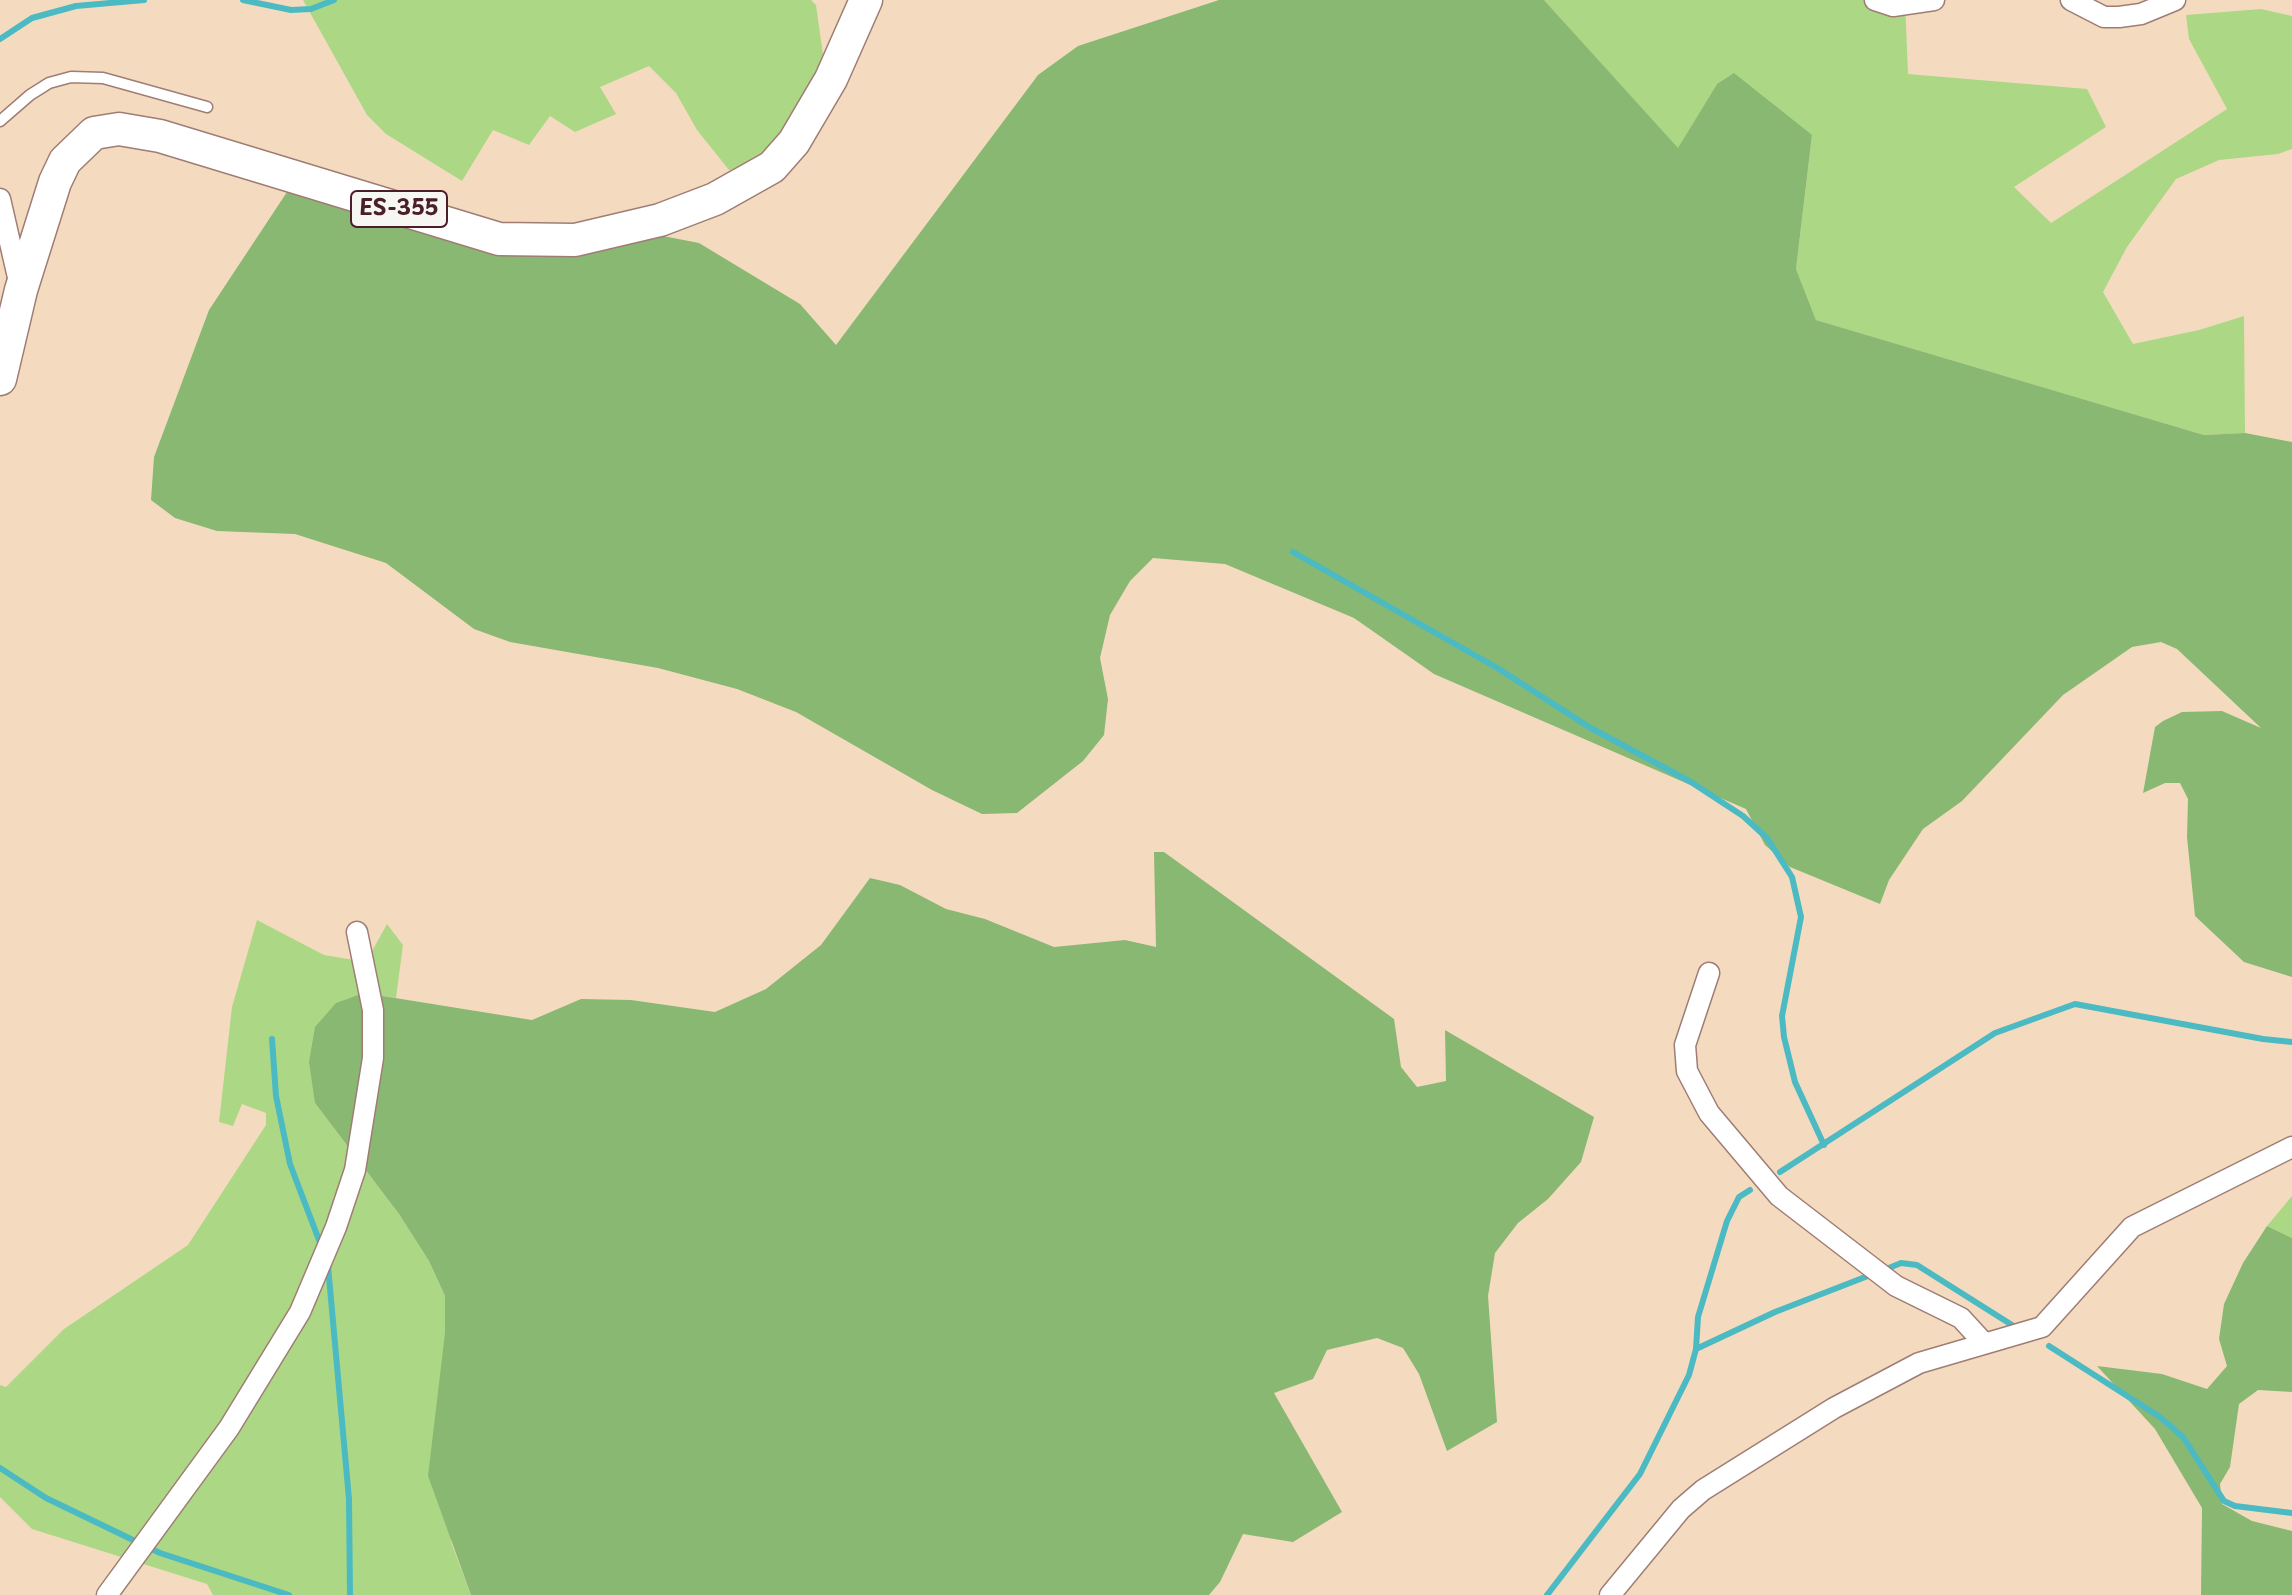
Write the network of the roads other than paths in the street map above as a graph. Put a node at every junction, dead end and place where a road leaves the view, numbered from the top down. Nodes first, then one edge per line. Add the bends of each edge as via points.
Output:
1 (866, 0) edge
2 (1875, 0) edge
3 (1934, 0) edge
4 (2071, 0) edge
5 (2175, 0) edge
6 (207, 107) dead end
7 (0, 121) edge
8 (0, 199) edge
9 (21, 290) junction
10 (0, 379) edge
11 (357, 932) dead end
12 (1709, 973) dead end
13 (2292, 1147) edge
14 (1983, 1342) junction
15 (108, 1595) edge
16 (1610, 1595) edge

1 - 9 main road, ES-355 via 831,79 794,142 772,167 715,199 660,220 575,240 499,239 233,155 119,129 94,133 65,161
2 - 3 street via 1893,6
4 - 5 street via 2104,17 2141,14
6 - 7 lane via 103,78 71,77 30,95
8 - 9 street
9 - 10 main road, ES-355
11 - 15 street via 373,1010 373,1058 355,1170 336,1227 300,1312 229,1428
12 - 14 street via 1685,1045 1687,1071 1709,1113 1779,1196 1896,1286 1961,1318
13 - 14 street via 2132,1227 2042,1327
14 - 16 street via 1919,1363 1834,1408 1703,1490

